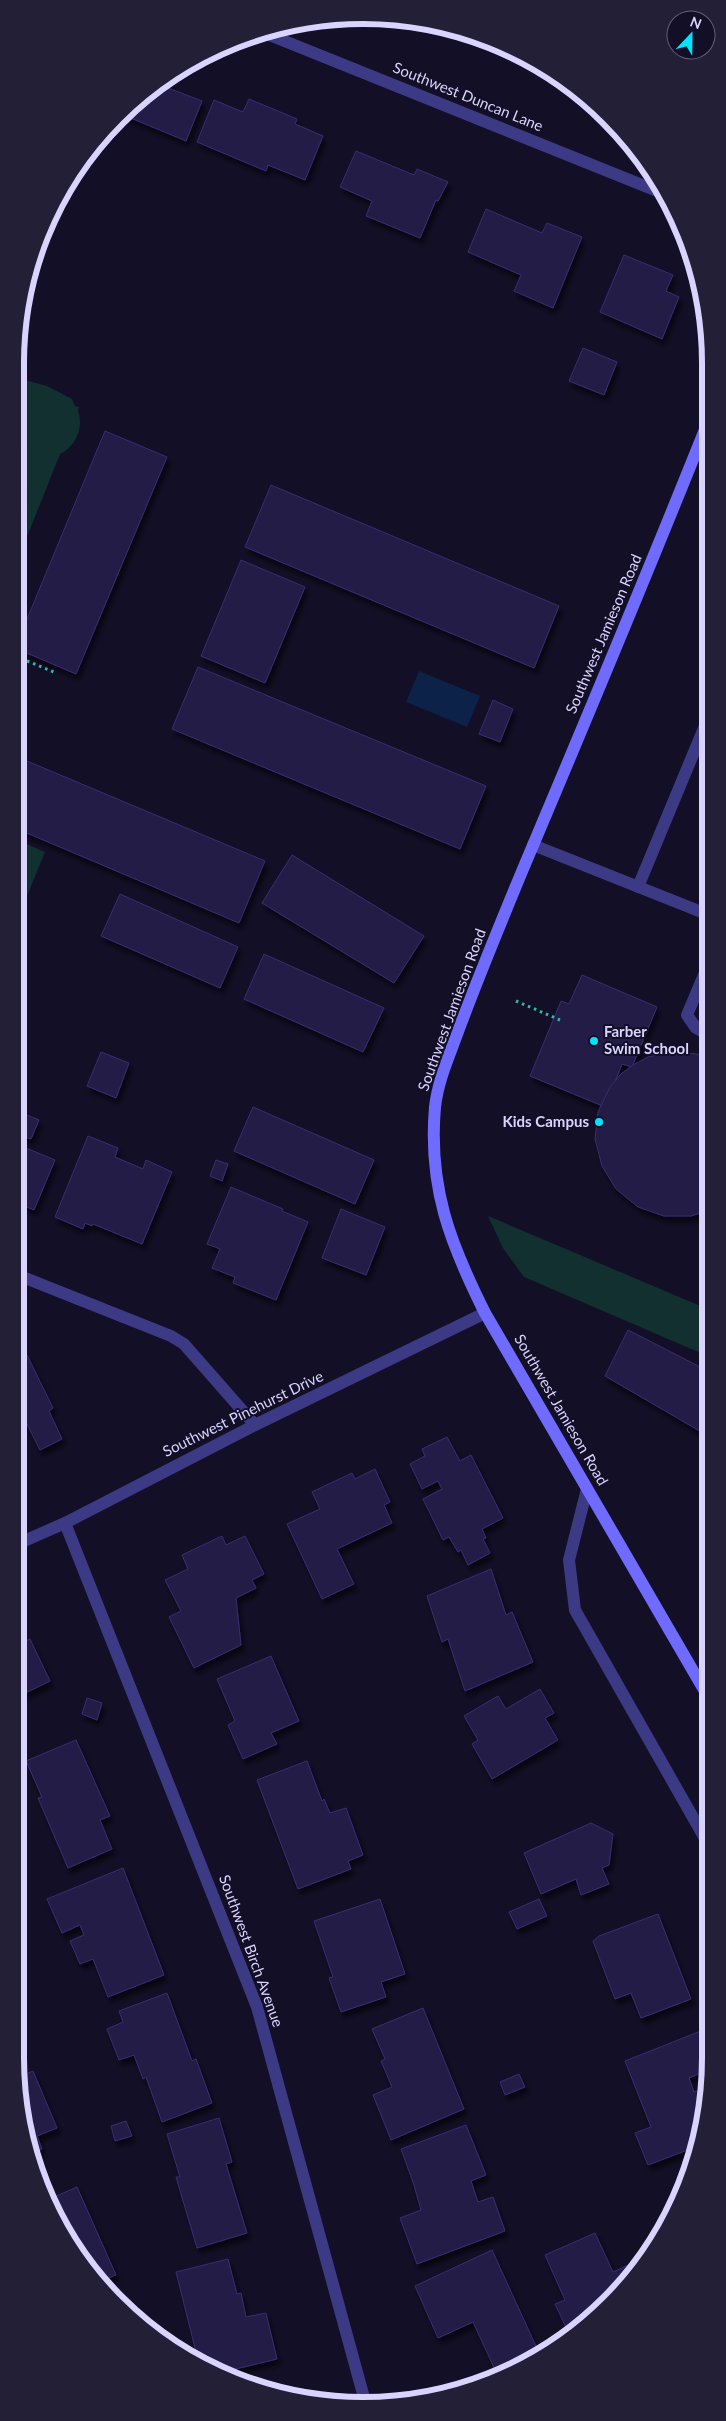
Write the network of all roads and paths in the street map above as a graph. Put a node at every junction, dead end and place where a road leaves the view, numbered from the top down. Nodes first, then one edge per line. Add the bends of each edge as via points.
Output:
1 (272, 36) edge
2 (655, 190) edge
3 (702, 437) edge
4 (24, 660) edge
5 (54, 672) dead end
6 (702, 733) edge
7 (533, 846) junction
8 (638, 887) junction
9 (702, 912) edge
10 (702, 980) edge
11 (516, 1002) dead end
12 (560, 1020) dead end
13 (702, 1031) edge
14 (24, 1278) edge
15 (485, 1313) junction
16 (255, 1425) junction
17 (587, 1489) junction
18 (65, 1522) junction
19 (24, 1541) edge
20 (702, 1686) edge
21 (702, 1833) edge
22 (364, 2397) edge

1 - 2 street, Southwest Duncan Lane
3 - 7 street, Southwest Jamieson Road
4 - 5 path
6 - 8 street
7 - 8 street
7 - 15 street, Southwest Jamieson Road via 468,1004 443,1073 436,1104 436,1181 454,1247
8 - 9 street
10 - 13 street via 688,1015
11 - 12 path
14 - 16 street via 184,1344
15 - 16 street, Southwest Pinehurst Drive
15 - 17 street, Southwest Jamieson Road
16 - 18 street, Southwest Pinehurst Drive
17 - 20 street, Southwest Jamieson Road
17 - 21 street via 570,1560 575,1610
18 - 19 street, Southwest Pinehurst Drive
18 - 22 street, Southwest Birch Avenue via 257,2007

